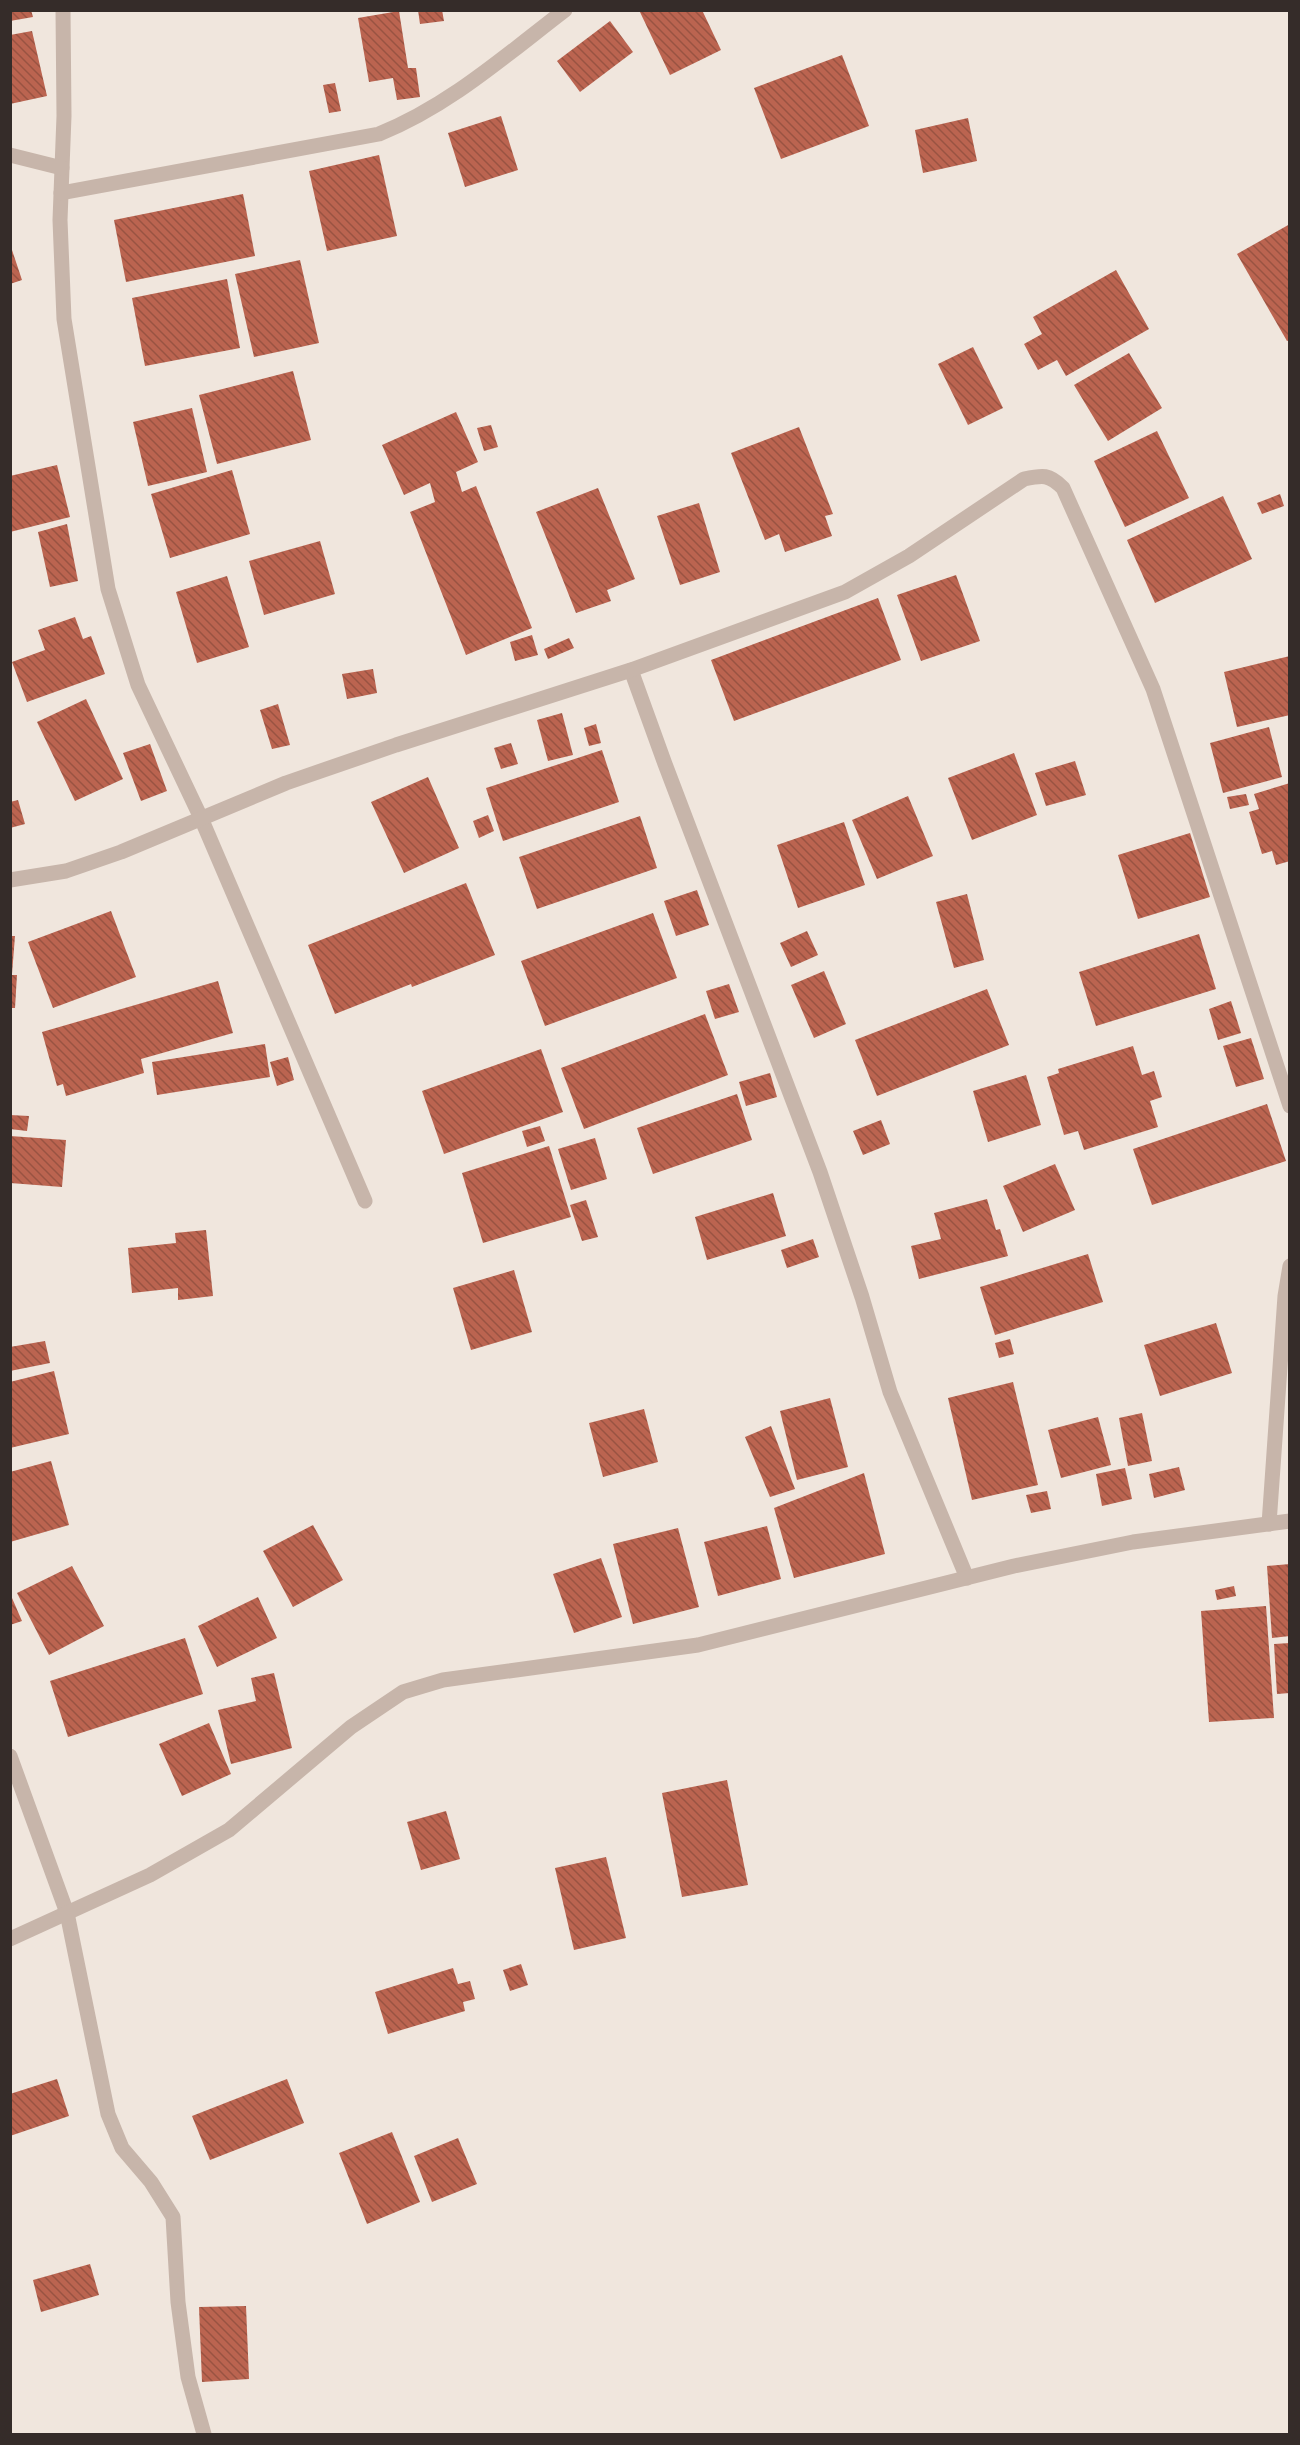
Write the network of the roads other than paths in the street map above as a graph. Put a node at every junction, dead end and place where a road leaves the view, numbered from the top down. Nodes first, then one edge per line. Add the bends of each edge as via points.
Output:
1 (63, 10) edge
2 (565, 10) edge
3 (10, 155) edge
4 (62, 168) junction
5 (61, 193) junction
6 (632, 670) junction
7 (201, 818) junction
8 (10, 880) edge
9 (1290, 1106) edge
10 (365, 1201) dead end
11 (1290, 1266) edge
12 (1290, 1521) edge
13 (1269, 1524) junction
14 (967, 1578) junction
15 (10, 1756) edge
16 (67, 1913) junction
17 (10, 1939) edge
18 (204, 2434) edge

1 - 4 street
2 - 5 street via 454,95 412,121 379,134
3 - 4 street
4 - 5 street
5 - 7 street via 64,318 108,589 138,685
6 - 7 street via 396,745
6 - 9 street via 845,592 909,556 1023,479 1052,477 1063,488 1153,689
6 - 14 street via 820,1172 890,1392
7 - 8 street via 66,871
7 - 10 street
11 - 13 street
12 - 13 street
13 - 14 street via 1133,1542
14 - 16 street via 698,1645 443,1680 403,1692 351,1727 229,1830 150,1875
15 - 16 street
16 - 17 street
16 - 18 street via 108,2114 122,2148 152,2182 173,2217 188,2377

